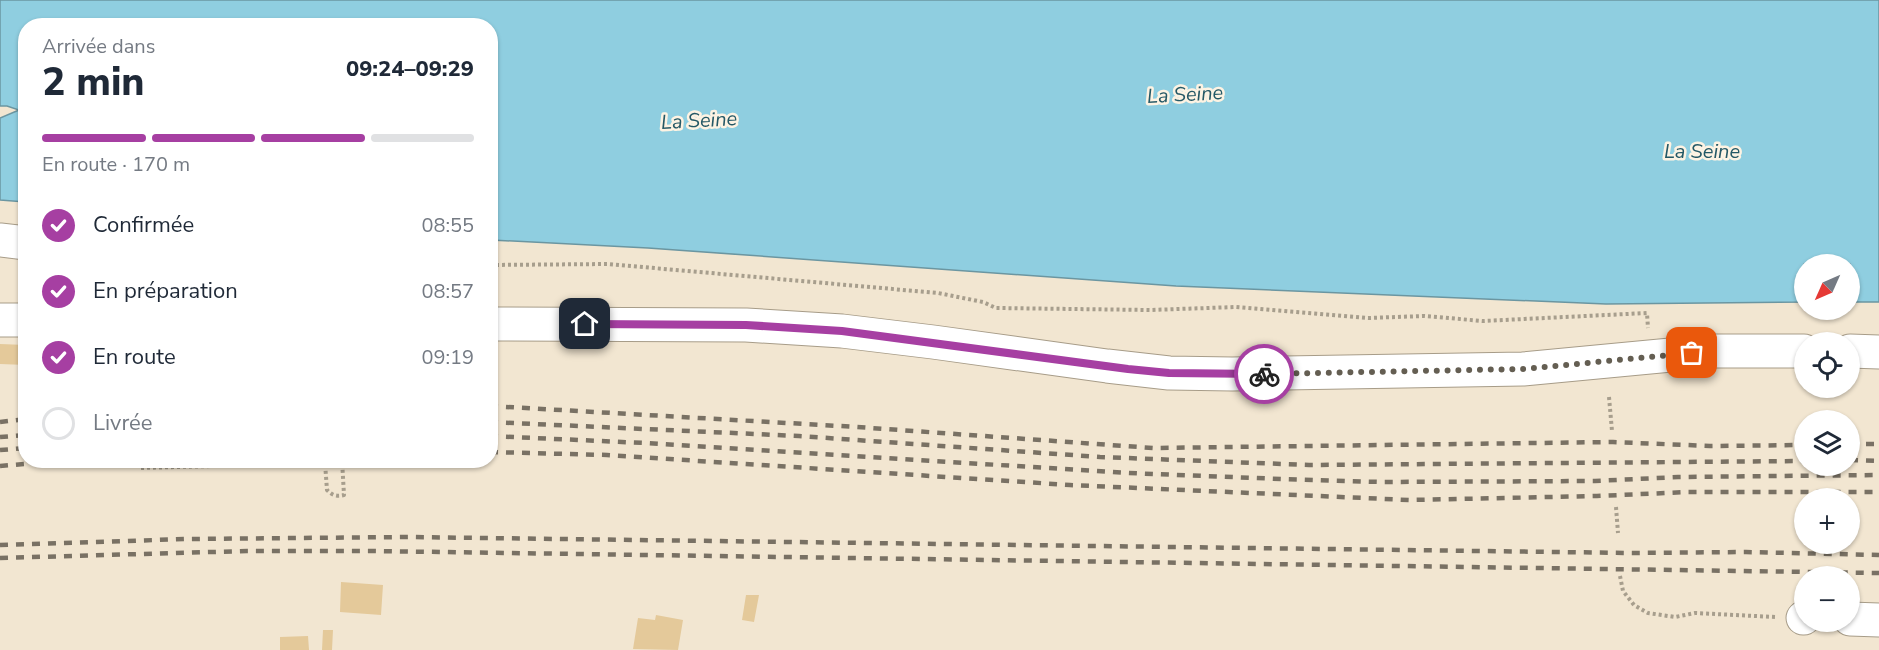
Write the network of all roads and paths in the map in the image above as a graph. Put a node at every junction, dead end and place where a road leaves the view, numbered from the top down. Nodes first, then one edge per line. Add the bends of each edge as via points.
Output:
1 (0, 240) edge
2 (18, 242) edge
3 (498, 266) edge
4 (1647, 313) dead end
5 (0, 320) edge
6 (18, 320) edge
7 (498, 324) edge
8 (1794, 351) edge
9 (1860, 351) edge
10 (1879, 352) edge
11 (1609, 397) dead end
12 (1612, 431) dead end
13 (325, 468) edge
14 (342, 468) edge
15 (1616, 507) dead end
16 (1618, 533) dead end
17 (1620, 576) dead end
18 (1794, 618) edge
19 (1860, 619) edge
20 (1879, 620) edge

1 - 2 main road
3 - 4 path via 632,266 938,293 996,308 1236,307 1368,318 1424,316 1483,321
5 - 6 main road
7 - 8 main road via 746,325 842,331 1169,373 1512,369 1713,351
9 - 10 main road
11 - 12 path
13 - 14 path via 327,490 339,496 344,495
15 - 16 path
17 - 18 path via 1623,591 1634,605 1648,613 1675,617 1695,613
19 - 20 main road

